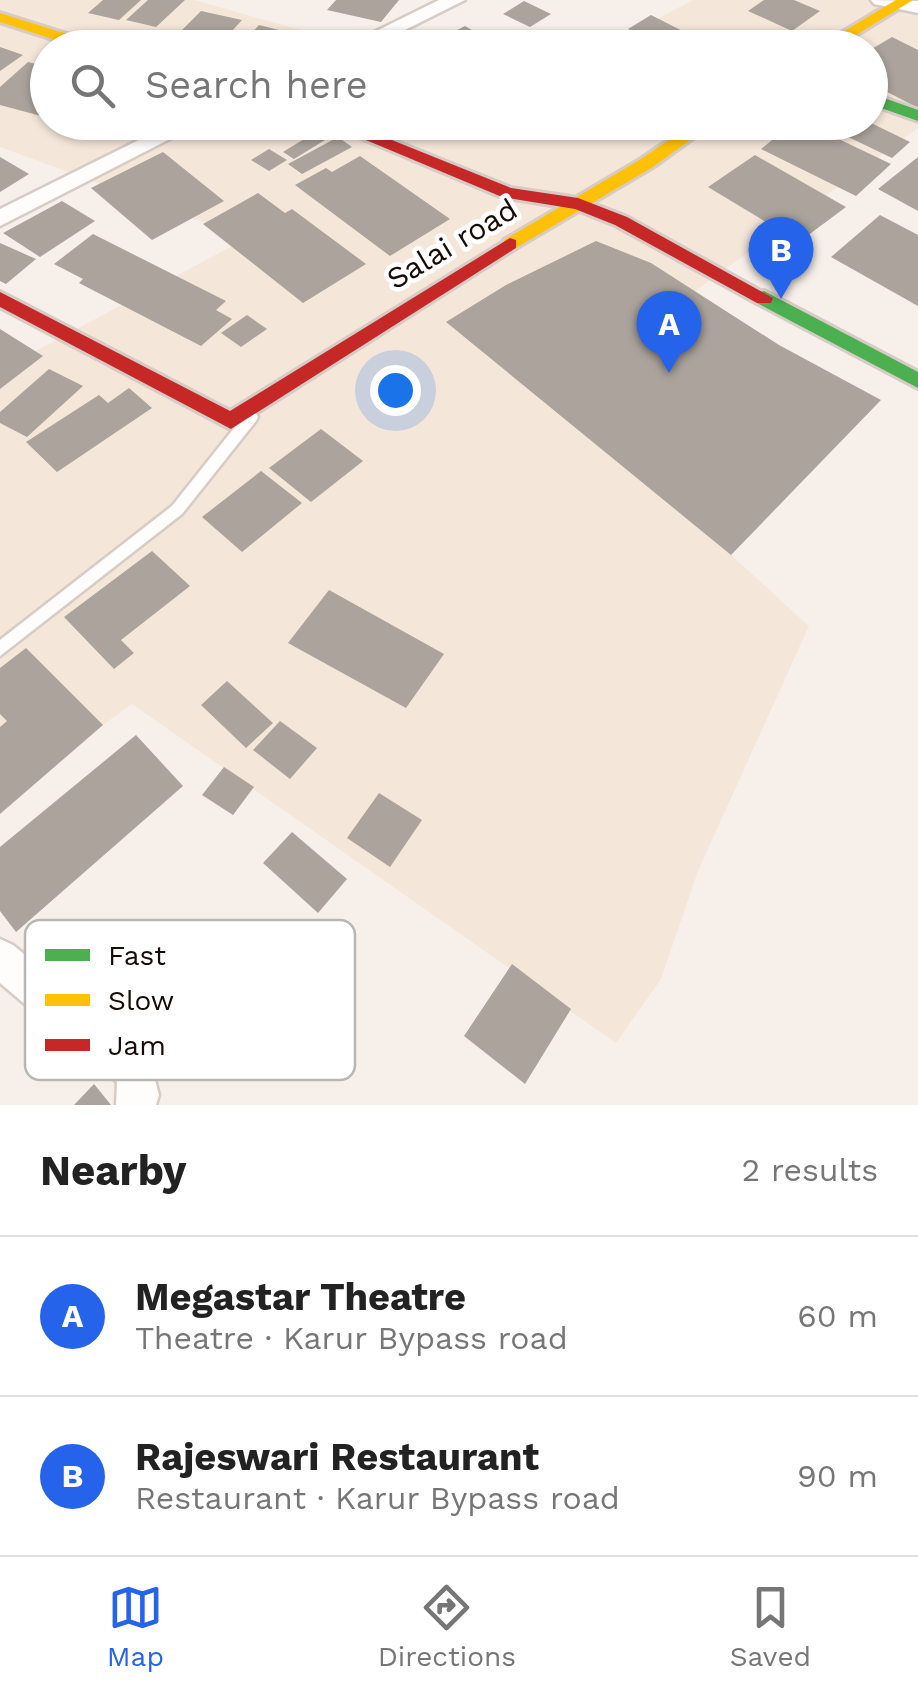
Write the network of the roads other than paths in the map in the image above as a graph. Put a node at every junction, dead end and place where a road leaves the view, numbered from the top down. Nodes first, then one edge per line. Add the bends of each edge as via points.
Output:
1 (454, 0) edge
2 (901, 3) edge
3 (0, 18) edge
4 (39, 30) edge
5 (390, 30) edge
6 (854, 30) edge
7 (888, 105) edge
8 (918, 116) edge
9 (155, 140) edge
10 (382, 140) edge
11 (679, 140) edge
12 (578, 204) junction
13 (649, 207) dead end
14 (3, 213) edge
15 (0, 299) edge
16 (918, 381) edge
17 (266, 398) junction
18 (0, 649) edge
19 (0, 958) edge
20 (25, 979) edge
21 (136, 1080) edge
22 (136, 1105) edge

1 - 5 street
2 - 6 main road
3 - 4 main road
7 - 8 main road
9 - 14 street
10 - 12 main road via 508,193
11 - 12 main road, Salai road
12 - 13 main road via 615,199
12 - 16 main road via 709,266
12 - 17 main road, Salai road
15 - 17 main road, Salai road via 231,421
17 - 18 lane via 177,510
19 - 20 street
21 - 22 street

